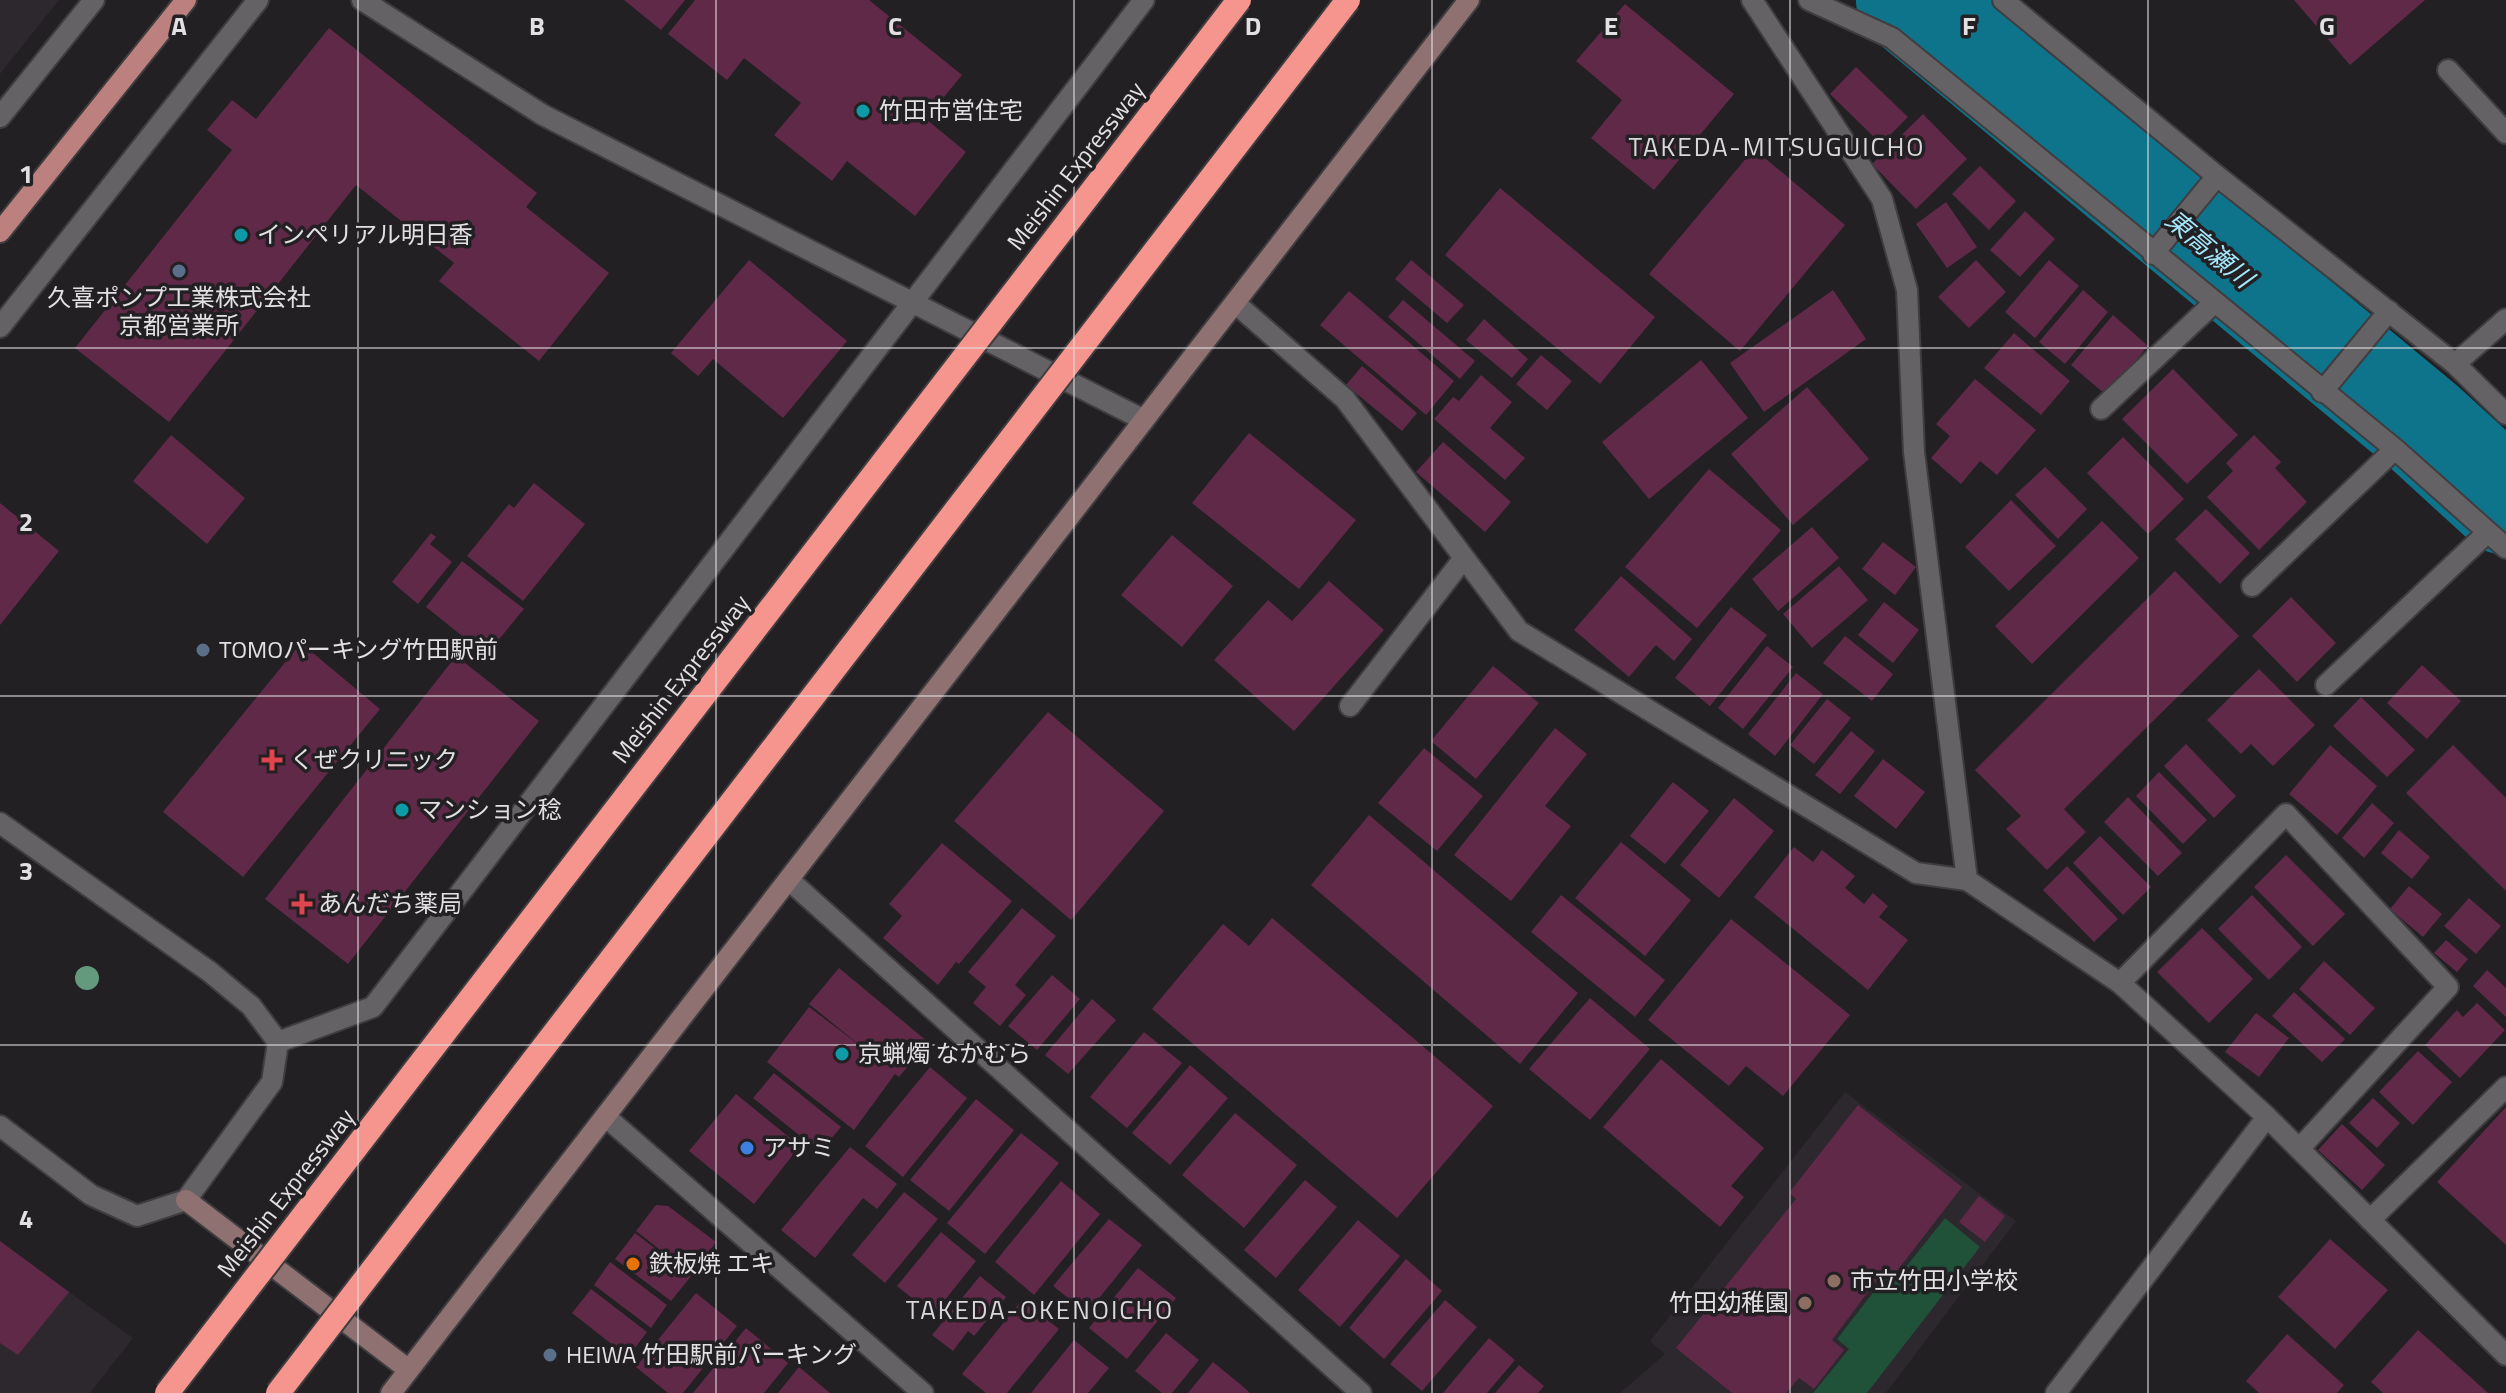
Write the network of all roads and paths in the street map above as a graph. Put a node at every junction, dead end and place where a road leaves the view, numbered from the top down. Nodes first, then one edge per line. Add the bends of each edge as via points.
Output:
1 (94, 0) edge
2 (186, 0) edge
3 (258, 0) edge
4 (362, 0) edge
5 (1144, 0) edge
6 (1239, 0) edge
7 (1348, 0) edge
8 (1469, 0) edge
9 (1752, 0) edge
10 (1809, 0) edge
11 (2003, 0) edge
12 (2448, 70) dead end
13 (0, 117) edge
14 (2506, 133) edge
15 (2217, 176) junction
16 (0, 232) edge
17 (2153, 254) junction
18 (2215, 302) junction
19 (913, 303) junction
20 (1235, 303) junction
21 (2389, 311) junction
22 (2506, 319) edge
23 (0, 327) edge
24 (2455, 364) junction
25 (2322, 392) junction
26 (2101, 409) dead end
27 (2506, 414) edge
28 (1144, 420) junction
29 (2395, 449) junction
30 (2488, 532) junction
31 (2506, 548) edge
32 (1464, 558) junction
33 (2252, 586) dead end
34 (2326, 685) dead end
35 (1350, 706) dead end
36 (0, 823) edge
37 (789, 880) junction
38 (1967, 880) junction
39 (2120, 983) junction
40 (278, 1042) junction
41 (2506, 1087) edge
42 (606, 1117) junction
43 (2267, 1117) junction
44 (0, 1126) edge
45 (2299, 1149) junction
46 (186, 1200) junction
47 (2370, 1220) junction
48 (2506, 1355) edge
49 (409, 1370) junction
50 (167, 1393) edge
51 (278, 1393) edge
52 (391, 1393) edge
53 (923, 1393) edge
54 (1361, 1393) edge
55 (2056, 1393) edge

1 - 13 street
2 - 16 main road
3 - 23 street
4 - 19 street via 543,115
5 - 19 street
6 - 50 highway, Meishin Expressway, bridge
7 - 51 highway, bridge
8 - 20 street
9 - 38 street via 1882,199 1907,290 1914,452
10 - 17 street via 1892,38
11 - 15 street
12 - 14 street
15 - 17 street
15 - 21 street
17 - 18 street
18 - 25 street
18 - 26 street
19 - 28 street
19 - 40 street via 373,1007
20 - 28 street
20 - 32 street via 1345,399
21 - 24 street
21 - 25 street
22 - 24 street
24 - 27 street
25 - 29 street
28 - 37 street
29 - 30 street
29 - 33 street
30 - 31 street
30 - 34 street
32 - 35 street
32 - 38 street via 1519,631 1916,873
36 - 40 street via 210,972 251,1006
37 - 42 street
37 - 54 street
38 - 39 street
39 - 43 street
39 - 45 street via 2286,814 2448,987
40 - 46 street via 272,1082
41 - 47 street
42 - 49 street
42 - 53 street
43 - 45 street
43 - 55 street
44 - 46 street via 91,1195 137,1216
45 - 47 street
46 - 49 street
47 - 48 street
49 - 52 street

